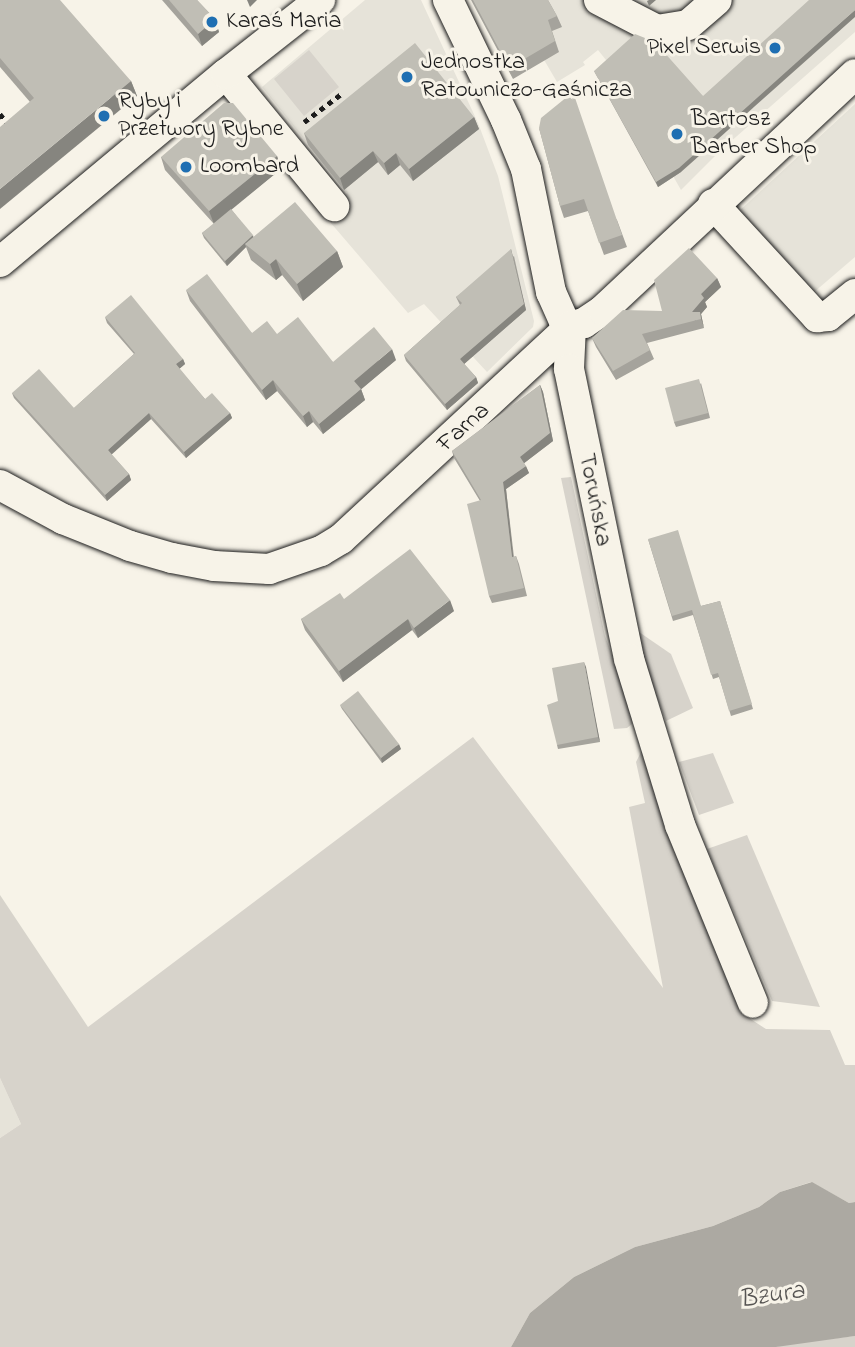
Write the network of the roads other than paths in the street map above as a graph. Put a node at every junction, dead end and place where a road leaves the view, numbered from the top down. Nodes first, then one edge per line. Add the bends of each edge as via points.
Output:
1 (320, 0) edge
2 (448, 0) edge
3 (599, 0) edge
4 (717, 0) edge
5 (226, 74) junction
6 (855, 74) edge
7 (713, 204) junction
8 (334, 206) dead end
9 (0, 262) edge
10 (855, 294) edge
11 (571, 326) junction
12 (0, 485) edge
13 (753, 1003) dead end

1 - 5 street
2 - 11 street via 526,169 551,292
3 - 4 street via 657,30 688,25
5 - 8 street
5 - 9 street
6 - 7 street, Farna
7 - 10 street via 817,317 828,316
7 - 11 street, Farna via 603,310
11 - 12 street, Farna via 341,539 269,569 214,566 130,546 63,519
11 - 13 street, Toruńska via 569,369 629,659 680,825

